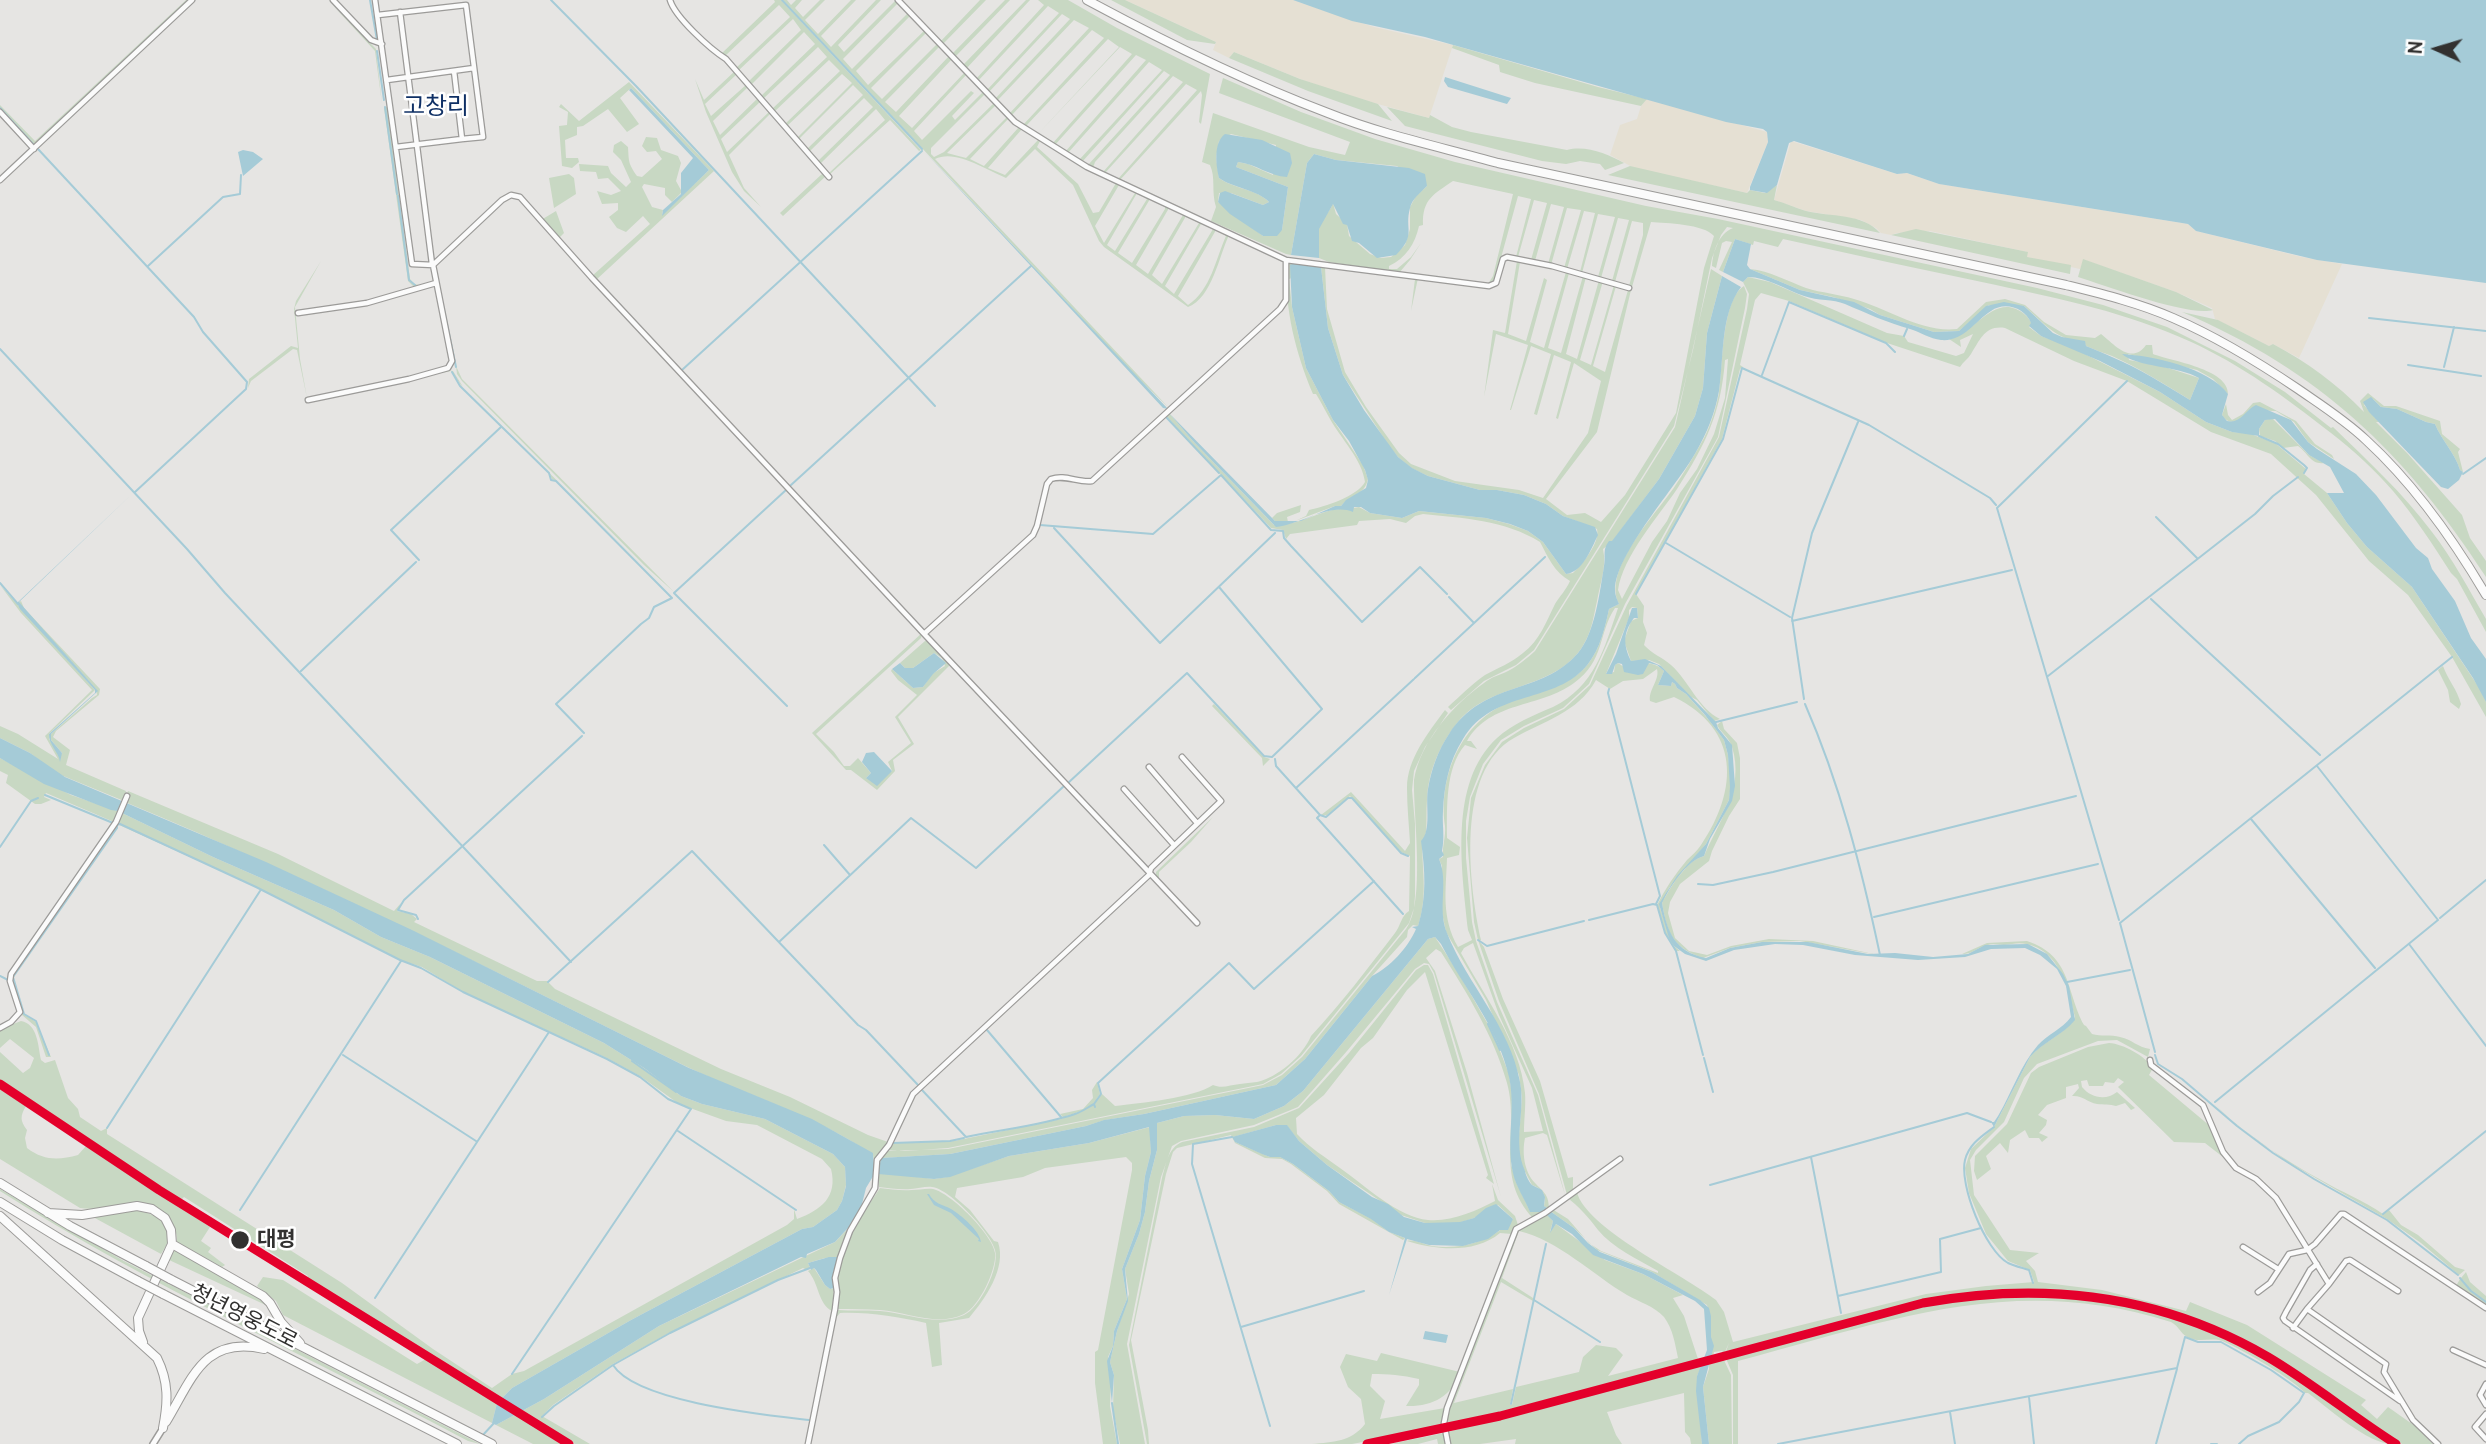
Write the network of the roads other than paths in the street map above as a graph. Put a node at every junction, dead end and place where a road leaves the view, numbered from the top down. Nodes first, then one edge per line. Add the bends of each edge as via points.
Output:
1 (192, 0) edge
2 (333, 0) edge
3 (375, 0) edge
4 (444, 0) edge
5 (670, 0) edge
6 (898, 0) edge
7 (1087, 0) edge
8 (446, 7) junction
9 (400, 12) junction
10 (379, 15) junction
11 (382, 44) junction
12 (474, 68) junction
13 (454, 71) junction
14 (409, 77) junction
15 (387, 80) junction
16 (0, 112) edge
17 (462, 139) junction
18 (417, 145) junction
19 (396, 147) junction
20 (34, 149) junction
21 (830, 177) dead end
22 (0, 180) edge
23 (1286, 260) junction
24 (433, 265) junction
25 (436, 283) junction
26 (1629, 288) dead end
27 (298, 313) dead end
28 (308, 400) dead end
29 (2486, 595) edge
30 (925, 633) junction
31 (1182, 757) dead end
32 (1149, 767) dead end
33 (1124, 789) dead end
34 (127, 796) dead end
35 (1197, 823) junction
36 (1174, 845) junction
37 (1149, 875) junction
38 (1197, 923) dead end
39 (0, 1028) edge
40 (2150, 1060) dead end
41 (1620, 1159) dead end
42 (0, 1183) edge
43 (0, 1202) edge
44 (48, 1213) junction
45 (0, 1216) edge
46 (172, 1244) junction
47 (2243, 1247) dead end
48 (2307, 1250) junction
49 (2317, 1264) junction
50 (2278, 1269) junction
51 (2329, 1284) junction
52 (2258, 1292) dead end
53 (2398, 1292) dead end
54 (2486, 1308) edge
55 (2307, 1309) junction
56 (2293, 1328) junction
57 (144, 1344) junction
58 (305, 1348) junction
59 (2453, 1350) dead end
60 (277, 1352) junction
61 (2486, 1365) edge
62 (2486, 1384) edge
63 (2403, 1404) junction
64 (2486, 1405) edge
65 (2486, 1414) edge
66 (163, 1428) junction
67 (2486, 1439) edge
68 (153, 1444) edge
69 (456, 1444) edge
70 (491, 1444) edge
71 (808, 1444) edge
72 (1448, 1444) edge
73 (2438, 1444) edge

1 - 20 street
2 - 11 street via 372,40
3 - 10 street
4 - 8 street
5 - 21 street
6 - 23 street via 1010,117 1034,135 1087,167
7 - 29 highway via 1268,89 1328,114 1436,147 2066,285 2172,317 2275,374 2366,439 2432,513
8 - 9 street
8 - 12 street via 466,5
9 - 10 street
9 - 14 street
10 - 11 street
11 - 15 street
12 - 13 street
12 - 17 street via 483,137
13 - 14 street
13 - 17 street
14 - 15 street
14 - 18 street
15 - 19 street
16 - 20 street
17 - 18 street
18 - 19 street
18 - 24 street
19 - 24 street via 412,264
20 - 22 street
23 - 26 street via 1489,286 1496,283 1507,257
23 - 30 street via 1286,300 1280,309 1092,481 1051,479 1033,535
24 - 25 street
24 - 30 street via 502,200 520,197
25 - 27 street via 367,303
25 - 28 street via 452,354 448,368
30 - 37 street
31 - 35 street via 1221,801
32 - 35 street
33 - 36 street
34 - 39 street via 120,816 11,974 20,1012
35 - 36 street
36 - 37 street
37 - 38 street
37 - 71 street via 913,1094 879,1157 875,1188 840,1258 835,1309
40 - 48 street via 2203,1105 2223,1152 2236,1168 2267,1187
41 - 72 street via 1519,1226 1514,1234 1444,1417
42 - 44 highway, 청년영웅도로
43 - 60 highway, 청년영웅도로, bridge via 62,1240
44 - 46 highway via 82,1215 137,1206 152,1209 165,1218
44 - 58 highway, 청년영웅도로, bridge
45 - 57 highway
46 - 57 highway via 138,1318
46 - 58 highway via 263,1296
47 - 50 street
48 - 49 street
48 - 50 street via 2289,1254
48 - 54 street via 2344,1214
49 - 51 street
49 - 56 street via 2283,1318
50 - 52 street
51 - 53 street via 2350,1260
51 - 55 street
55 - 56 street
55 - 63 street via 2386,1364 2384,1372
56 - 63 street
57 - 66 highway via 164,1373 168,1391
58 - 70 highway, 청년영웅도로
59 - 61 street
60 - 66 highway via 237,1346 210,1355 200,1364
60 - 69 highway, 청년영웅도로
62 - 64 street via 2480,1395
63 - 73 street
65 - 67 street via 2475,1427
66 - 68 street

